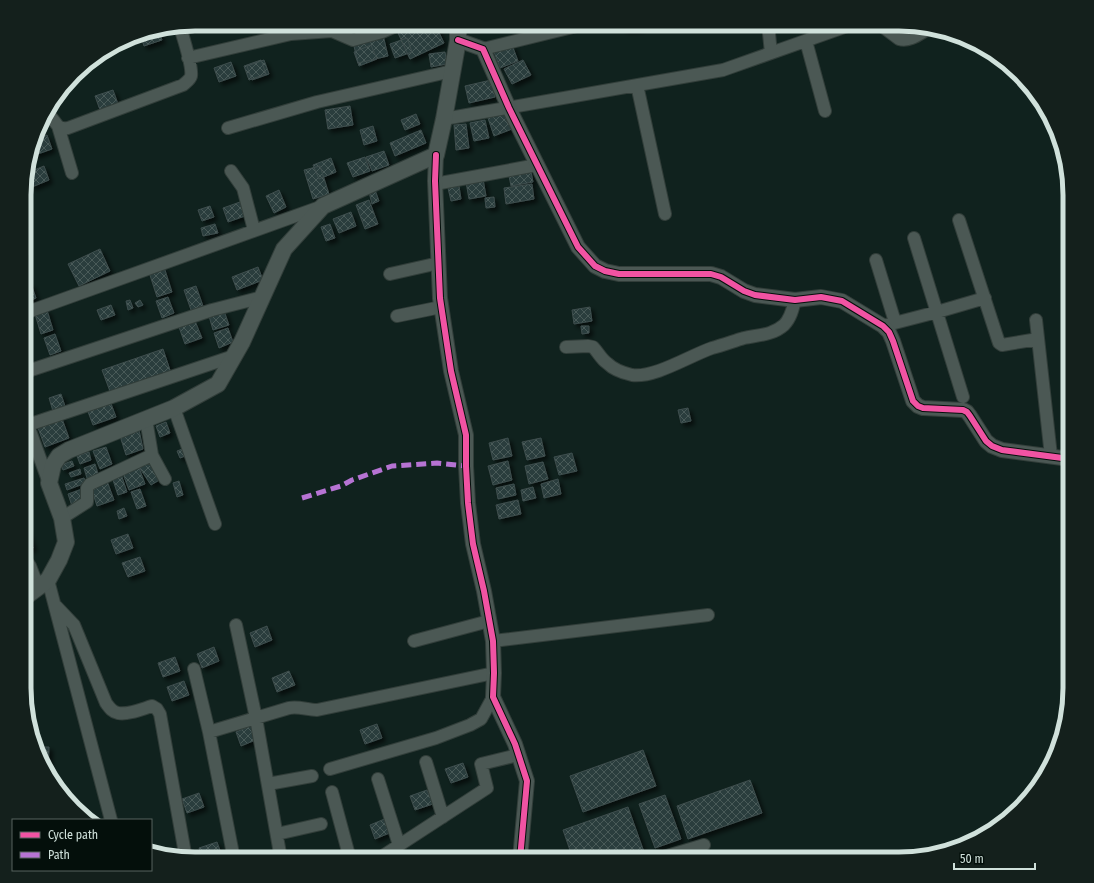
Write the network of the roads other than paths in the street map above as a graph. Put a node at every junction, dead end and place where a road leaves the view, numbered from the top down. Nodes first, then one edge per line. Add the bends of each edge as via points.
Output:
1 (181, 31) edge
2 (283, 31) edge
3 (336, 31) edge
4 (384, 31) edge
5 (458, 31) edge
6 (554, 31) edge
7 (769, 31) edge
8 (834, 31) edge
9 (888, 31) edge
10 (922, 32) edge
11 (458, 40) junction
12 (806, 41) junction
13 (483, 49) junction
14 (771, 53) junction
15 (188, 58) junction
16 (452, 71) junction
17 (637, 85) junction
18 (508, 108) junction
19 (825, 111) dead end
20 (51, 116) edge
21 (444, 119) junction
22 (58, 126) junction
23 (228, 128) dead end
24 (436, 155) junction
25 (537, 165) junction
26 (231, 171) dead end
27 (72, 172) dead end
28 (435, 184) junction
29 (323, 206) junction
30 (665, 214) dead end
31 (959, 220) dead end
32 (254, 230) junction
33 (914, 238) dead end
34 (876, 260) dead end
35 (438, 263) junction
36 (390, 274) dead end
37 (263, 297) junction
38 (985, 298) junction
39 (795, 300) junction
40 (441, 307) junction
41 (31, 311) edge
42 (937, 312) junction
43 (397, 316) dead end
44 (1036, 320) dead end
45 (889, 324) junction
46 (1038, 339) junction
47 (566, 347) dead end
48 (234, 356) junction
49 (31, 370) edge
50 (963, 397) dead end
51 (174, 408) junction
52 (146, 419) junction
53 (31, 421) edge
54 (31, 436) edge
55 (152, 455) junction
56 (1051, 456) junction
57 (1063, 457) edge
58 (165, 479) dead end
59 (49, 483) junction
60 (62, 518) junction
61 (215, 524) dead end
62 (31, 567) edge
63 (43, 583) junction
64 (31, 592) edge
65 (55, 605) junction
66 (708, 615) dead end
67 (489, 621) junction
68 (236, 625) dead end
69 (414, 641) dead end
70 (493, 641) junction
71 (194, 669) dead end
72 (494, 673) junction
73 (493, 697) junction
74 (256, 718) junction
75 (209, 732) junction
76 (518, 755) junction
77 (426, 762) dead end
78 (330, 769) dead end
79 (312, 776) dead end
80 (378, 779) dead end
81 (268, 784) junction
82 (332, 792) dead end
83 (443, 817) junction
84 (111, 819) edge
85 (321, 824) dead end
86 (277, 834) junction
87 (399, 845) junction
88 (704, 845) dead end
89 (185, 852) edge
90 (233, 852) edge
91 (280, 852) edge
92 (348, 852) edge
93 (388, 852) edge
94 (521, 852) edge
95 (686, 852) edge

1 - 15 street
2 - 15 street
3 - 4 street via 353,40
5 - 11 main road
6 - 13 street
7 - 14 street
8 - 12 street
9 - 10 street via 902,40
11 - 13 street
11 - 16 main road
12 - 14 street
12 - 19 street
13 - 18 street
14 - 17 street via 723,70
15 - 22 street via 191,77 183,85 68,128
16 - 21 main road
16 - 23 street via 317,102
17 - 18 street
17 - 30 street
18 - 21 street
18 - 25 street
20 - 22 street
21 - 24 main road
22 - 27 street
24 - 28 street
24 - 29 main road
25 - 28 street
25 - 39 street via 578,247 595,266 618,274 711,274 755,295
26 - 32 street via 244,188
28 - 35 street
29 - 32 street
29 - 37 main road via 284,249
31 - 38 street
32 - 41 street
33 - 42 street
34 - 45 street
35 - 36 street
35 - 40 street
37 - 48 main road
37 - 49 street via 212,310
38 - 42 street
38 - 46 street via 999,343 1002,345
39 - 45 street via 821,297 842,300 875,320
39 - 47 street via 790,318 774,332 710,349 653,373 631,375 606,363 593,347
40 - 43 street
40 - 67 street via 451,371 466,435 468,503 473,544
42 - 45 street
42 - 50 street
44 - 46 street
45 - 56 street via 889,332 915,404 923,408 967,412 986,441 1002,450
46 - 56 street
48 - 51 main road via 218,384
48 - 53 street
51 - 52 main road
51 - 61 street
52 - 55 street
52 - 59 main road via 69,450 53,465
54 - 59 street
55 - 58 street
55 - 60 street via 90,484 87,488 87,502
56 - 57 street
59 - 60 main road
60 - 63 main road via 66,542 59,560
62 - 63 street
63 - 64 main road
63 - 65 street
65 - 84 street
65 - 89 street via 74,625 106,703 111,709 117,713 152,706 160,714
66 - 70 street
67 - 69 street
67 - 70 street
68 - 74 street
70 - 72 street
71 - 75 street
72 - 73 street
72 - 74 street via 317,710 289,708
73 - 76 street
73 - 78 street via 481,719 470,725 436,738
74 - 75 street
74 - 81 street
75 - 90 street
76 - 83 street via 480,764 487,788
76 - 94 street via 527,781
77 - 83 street
79 - 81 street
80 - 87 street
81 - 86 street
82 - 92 street
83 - 87 street
85 - 86 street
86 - 91 street
87 - 93 street
88 - 95 street

